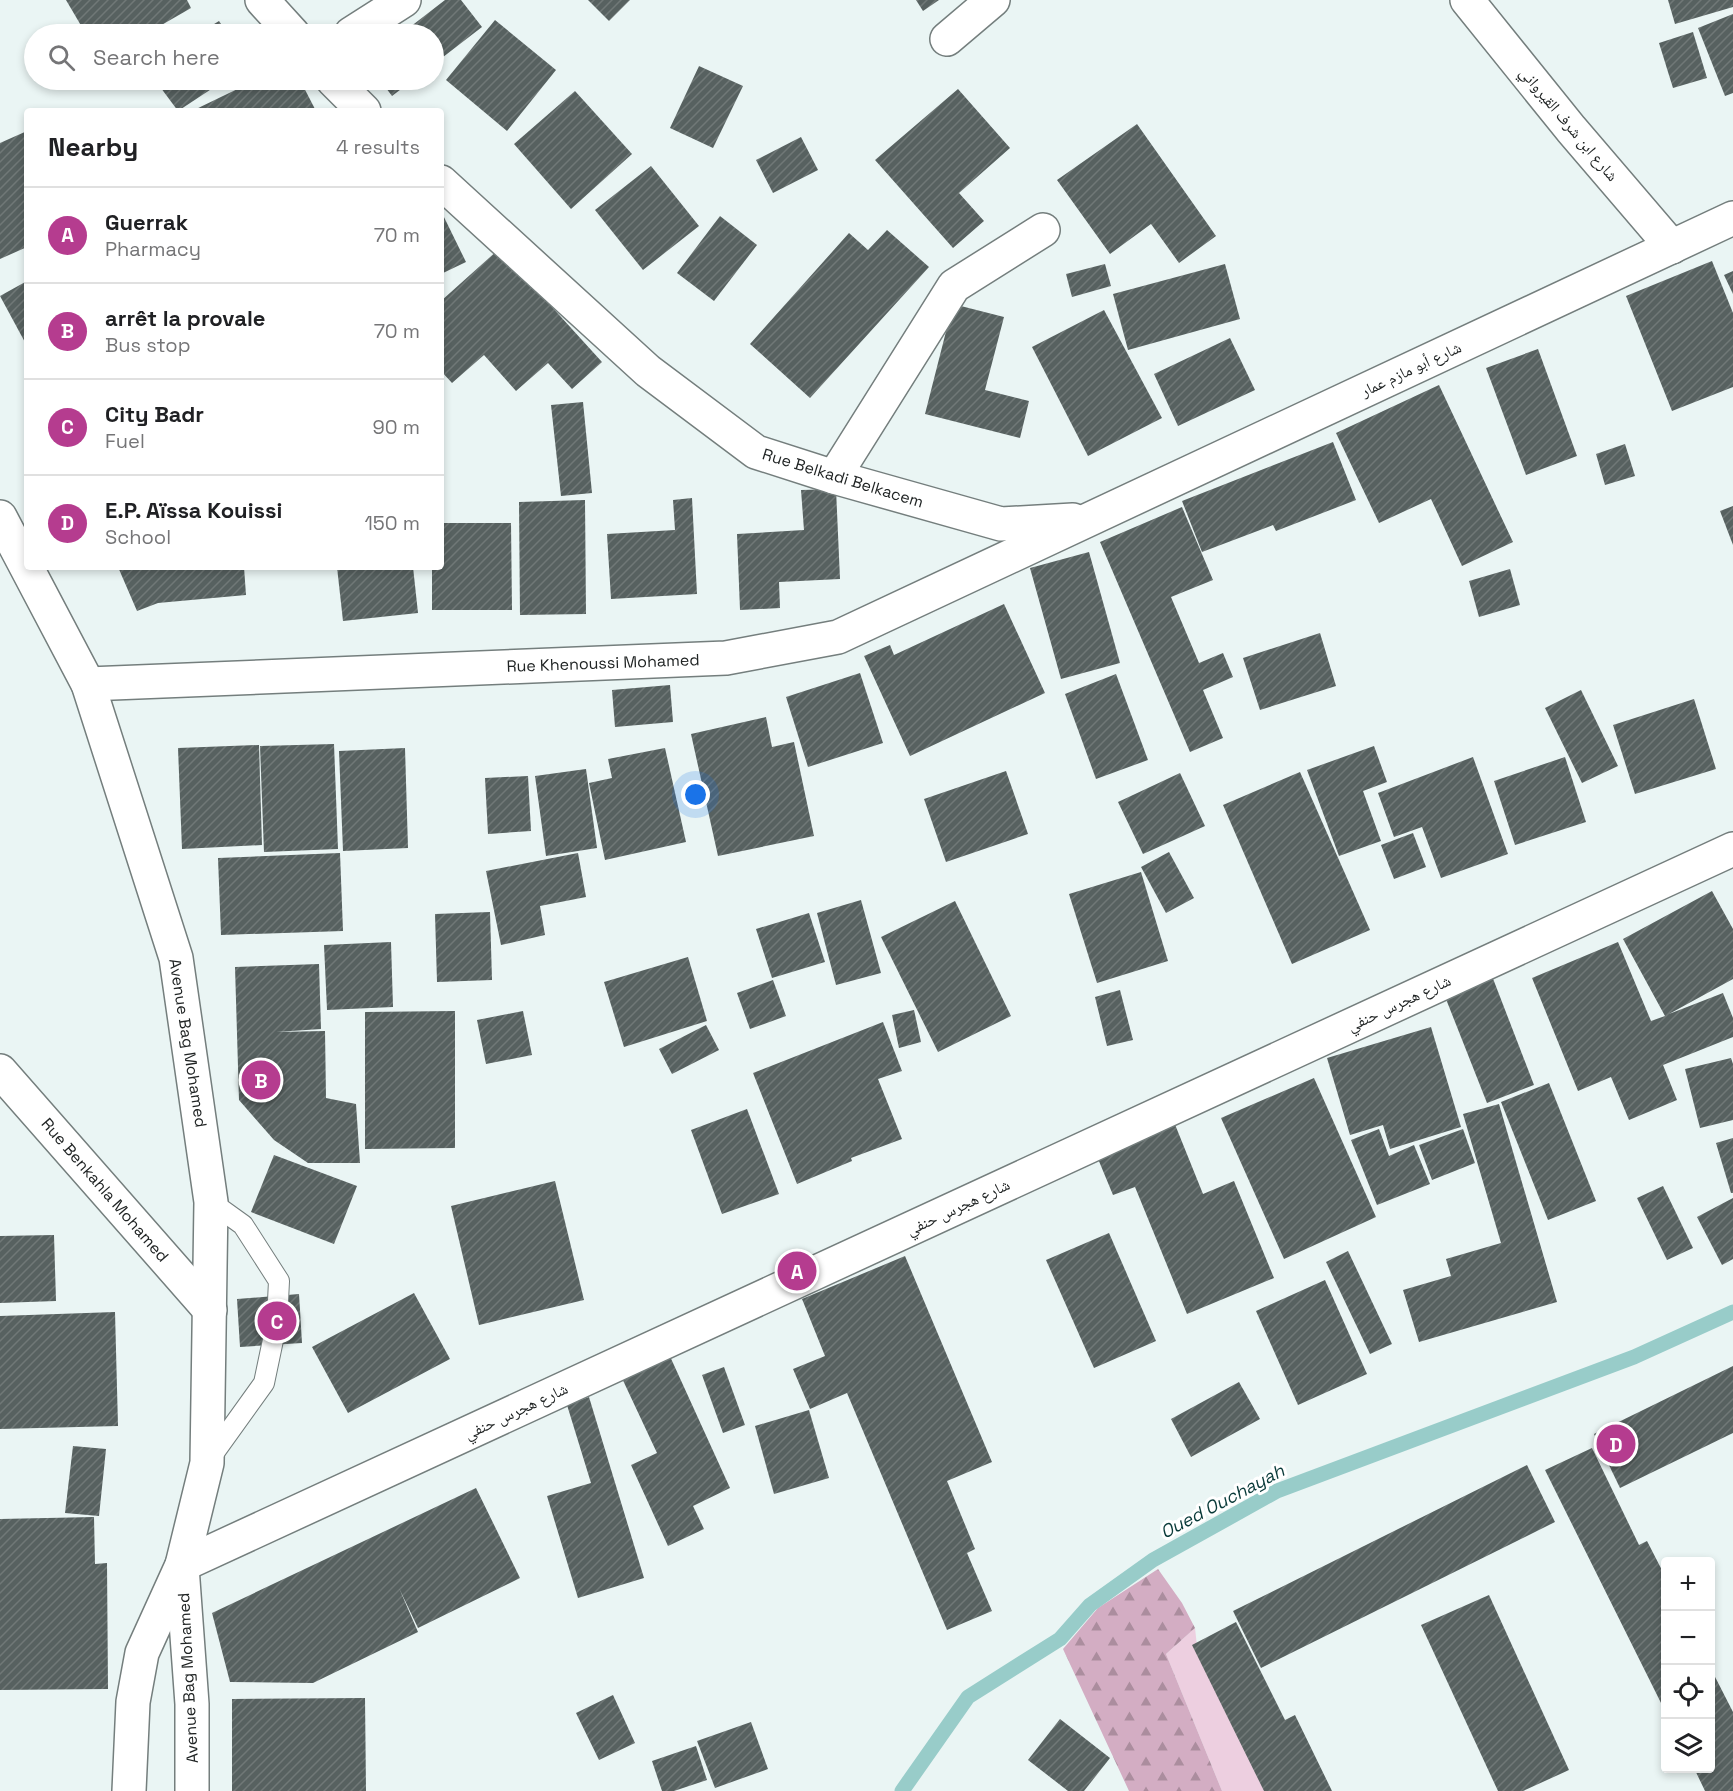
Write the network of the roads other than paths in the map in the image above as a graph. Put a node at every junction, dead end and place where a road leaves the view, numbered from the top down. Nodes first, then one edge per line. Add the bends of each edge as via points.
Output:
1 (262, 0) edge
2 (404, 0) edge
3 (993, 0) edge
4 (1467, 0) edge
5 (283, 24) edge
6 (367, 24) edge
7 (947, 39) dead end
8 (343, 90) edge
9 (360, 108) edge
10 (444, 185) edge
11 (1733, 218) edge
12 (1043, 230) dead end
13 (1672, 247) junction
14 (834, 477) junction
15 (0, 517) edge
16 (1090, 519) junction
17 (24, 563) edge
18 (28, 570) edge
19 (88, 684) junction
20 (1733, 849) edge
21 (0, 1071) edge
22 (211, 1202) junction
23 (210, 1310) junction
24 (207, 1463) junction
25 (182, 1565) junction
26 (129, 1791) edge
27 (192, 1791) edge

1 - 5 street
2 - 6 street
3 - 7 street
4 - 13 street, شارع ابن شرف القيرواني
8 - 9 street
10 - 14 street, Rue Belkadi Belkacem via 648,371 756,452
11 - 13 street, شارع أبو مازم عمار
12 - 14 street via 954,286
13 - 16 street, شارع أبو مازم عمار
14 - 16 street, Rue Belkadi Belkacem via 1001,524
15 - 17 street, Avenue Bag Mohamed
16 - 19 street, Rue Khenoussi Mohamed via 838,637 726,658
18 - 19 street, Avenue Bag Mohamed
19 - 22 street, Avenue Bag Mohamed via 177,958
20 - 25 street, شارع هجرس حنفي
21 - 23 street, Rue Benkahla Mohamed
22 - 23 street, Avenue Bag Mohamed
22 - 24 lane via 243,1225 279,1281 277,1321 264,1383
23 - 24 street, Avenue Bag Mohamed
24 - 25 street, Avenue Bag Mohamed
25 - 26 street, Avenue Bag Mohamed via 142,1653 133,1702
25 - 27 street, Avenue Bag Mohamed via 192,1704

